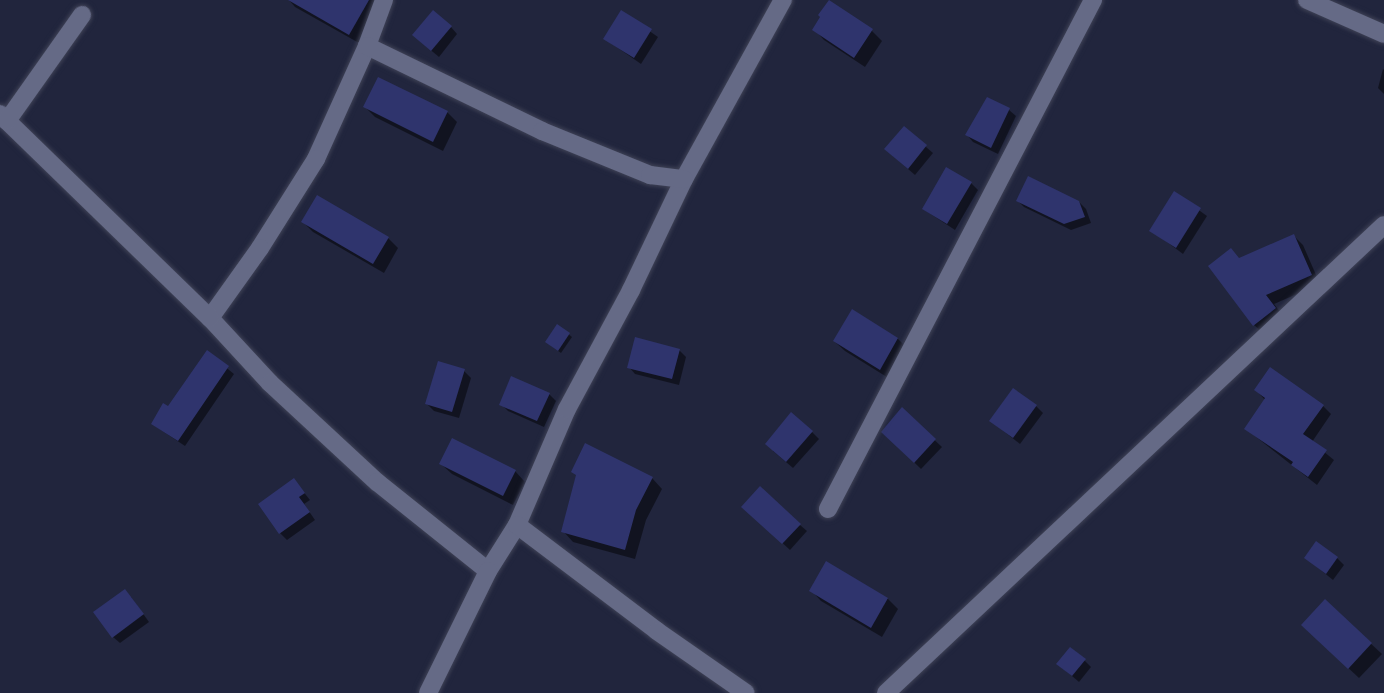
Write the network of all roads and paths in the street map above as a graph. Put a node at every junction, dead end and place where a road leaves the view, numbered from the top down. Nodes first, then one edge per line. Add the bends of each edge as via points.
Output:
1 (384, 0) edge
2 (783, 0) edge
3 (1093, 0) edge
4 (1307, 0) edge
5 (82, 15) dead end
6 (1384, 34) edge
7 (367, 46) junction
8 (4, 118) edge
9 (684, 180) junction
10 (1384, 225) edge
11 (210, 318) junction
12 (828, 509) dead end
13 (517, 525) junction
14 (488, 571) junction
15 (428, 693) edge
16 (746, 693) edge
17 (886, 693) edge

1 - 7 street
2 - 9 street
3 - 12 street
4 - 6 street
5 - 8 street
7 - 9 street via 552,135 650,175
7 - 11 street via 316,159
8 - 11 street
9 - 13 street via 567,409
10 - 17 street
11 - 14 street via 270,383 377,482
13 - 14 street
13 - 16 street
14 - 15 street

